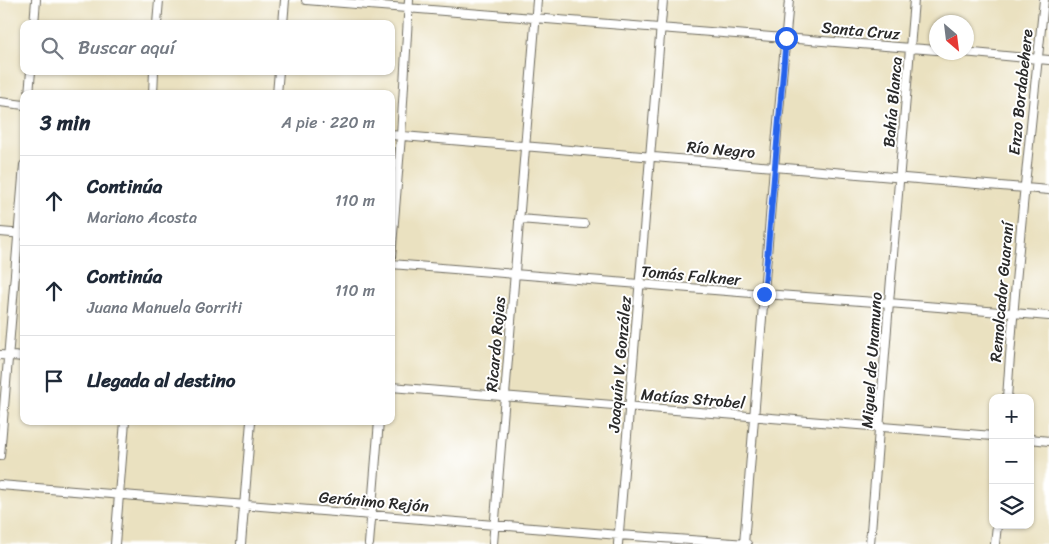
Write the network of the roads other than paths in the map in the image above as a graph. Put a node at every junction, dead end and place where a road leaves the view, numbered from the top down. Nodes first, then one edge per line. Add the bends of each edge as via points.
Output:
1 (36, 0) edge
2 (159, 0) edge
3 (285, 0) edge
4 (306, 0) edge
5 (537, 0) edge
6 (663, 0) edge
7 (789, 0) edge
8 (914, 0) edge
9 (1044, 0) edge
10 (408, 4) edge
11 (536, 18) junction
12 (34, 20) edge
13 (157, 20) edge
14 (283, 20) edge
15 (661, 28) junction
16 (786, 38) junction
17 (910, 48) junction
18 (929, 49) edge
19 (974, 53) edge
20 (1038, 59) junction
21 (1049, 60) edge
22 (31, 75) edge
23 (154, 75) edge
24 (279, 75) edge
25 (29, 90) edge
26 (153, 90) edge
27 (277, 90) edge
28 (0, 102) edge
29 (20, 104) edge
30 (395, 135) edge
31 (401, 136) junction
32 (525, 146) junction
33 (650, 157) junction
34 (774, 167) junction
35 (899, 177) junction
36 (1024, 188) junction
37 (1049, 190) edge
38 (395, 209) edge
39 (519, 219) junction
40 (584, 224) dead end
41 (0, 232) edge
42 (20, 234) edge
43 (20, 241) edge
44 (395, 264) edge
45 (515, 274) junction
46 (639, 284) junction
47 (764, 294) junction
48 (889, 303) junction
49 (1013, 312) junction
50 (1049, 316) edge
51 (4, 356) edge
52 (20, 357) edge
53 (395, 387) edge
54 (1007, 394) edge
55 (505, 396) junction
56 (629, 406) junction
57 (754, 417) junction
58 (125, 425) edge
59 (251, 425) edge
60 (379, 425) edge
61 (880, 427) junction
62 (989, 436) edge
63 (1034, 439) edge
64 (1049, 441) edge
65 (0, 456) edge
66 (0, 485) edge
67 (119, 495) junction
68 (244, 505) junction
69 (371, 515) junction
70 (494, 525) junction
71 (997, 529) edge
72 (619, 535) junction
73 (115, 544) edge
74 (241, 544) edge
75 (369, 544) edge
76 (493, 544) edge
77 (618, 544) edge
78 (745, 544) edge
79 (870, 544) edge
80 (995, 544) edge

1 - 12 street
2 - 13 street
3 - 14 street
4 - 10 street, Santa Cruz
5 - 11 street, Ricardo Rojas
6 - 15 street, Joaquín V. González
7 - 16 street
8 - 17 street, Bahía Blanca
9 - 20 street, Enzo Bordabehere
10 - 11 street, Santa Cruz
10 - 31 street
11 - 15 street, Santa Cruz
11 - 32 street, Ricardo Rojas
15 - 16 street, Santa Cruz
15 - 33 street, Joaquín V. González
16 - 17 street, Santa Cruz
16 - 34 street
17 - 18 street, Santa Cruz
17 - 35 street, Bahía Blanca
19 - 20 street
20 - 21 street
20 - 36 street, Enzo Bordabehere
22 - 25 street
23 - 26 street
24 - 27 street
28 - 29 street
30 - 31 street, Río Negro
31 - 32 street, Río Negro
31 - 38 street
32 - 33 street, Río Negro
32 - 39 street, Ricardo Rojas
33 - 34 street, Río Negro
33 - 46 street, Joaquín V. González
34 - 35 street, Río Negro
34 - 47 street
35 - 36 street, Río Negro
35 - 48 street, Miguel de Unamuno
36 - 37 street, Río Negro
36 - 49 street, Remolcador Guaraní
39 - 40 street
39 - 45 street, Ricardo Rojas
41 - 42 street
43 - 51 street
44 - 45 street, Tomás Falkner
45 - 46 street, Tomás Falkner
45 - 55 street, Ricardo Rojas
46 - 47 street, Tomás Falkner
46 - 56 street, Joaquín V. González
47 - 48 street, Tomás Falkner
47 - 57 street
48 - 49 street, Tomás Falkner
48 - 61 street, Miguel de Unamuno
49 - 50 street, Tomás Falkner
49 - 54 street, Remolcador Guaraní
51 - 52 street
51 - 65 street
53 - 55 street, Matías Strobel
55 - 56 street, Matías Strobel
55 - 70 street, Ricardo Rojas
56 - 57 street, Matías Strobel
56 - 72 street, Joaquín V. González
57 - 61 street, Matías Strobel
57 - 78 street
58 - 67 street
59 - 68 street
60 - 69 street
61 - 62 street, Matías Strobel
61 - 79 street, Miguel de Unamuno
63 - 64 street
66 - 67 street, Gerónimo Rejón
67 - 68 street, Gerónimo Rejón
67 - 73 street
68 - 69 street, Gerónimo Rejón
68 - 74 street
69 - 70 street, Gerónimo Rejón
69 - 75 street
70 - 72 street, Gerónimo Rejón
70 - 76 street, Ricardo Rojas
71 - 80 street
72 - 77 street, Joaquín V. González
72 - 78 street, Gerónimo Rejón

